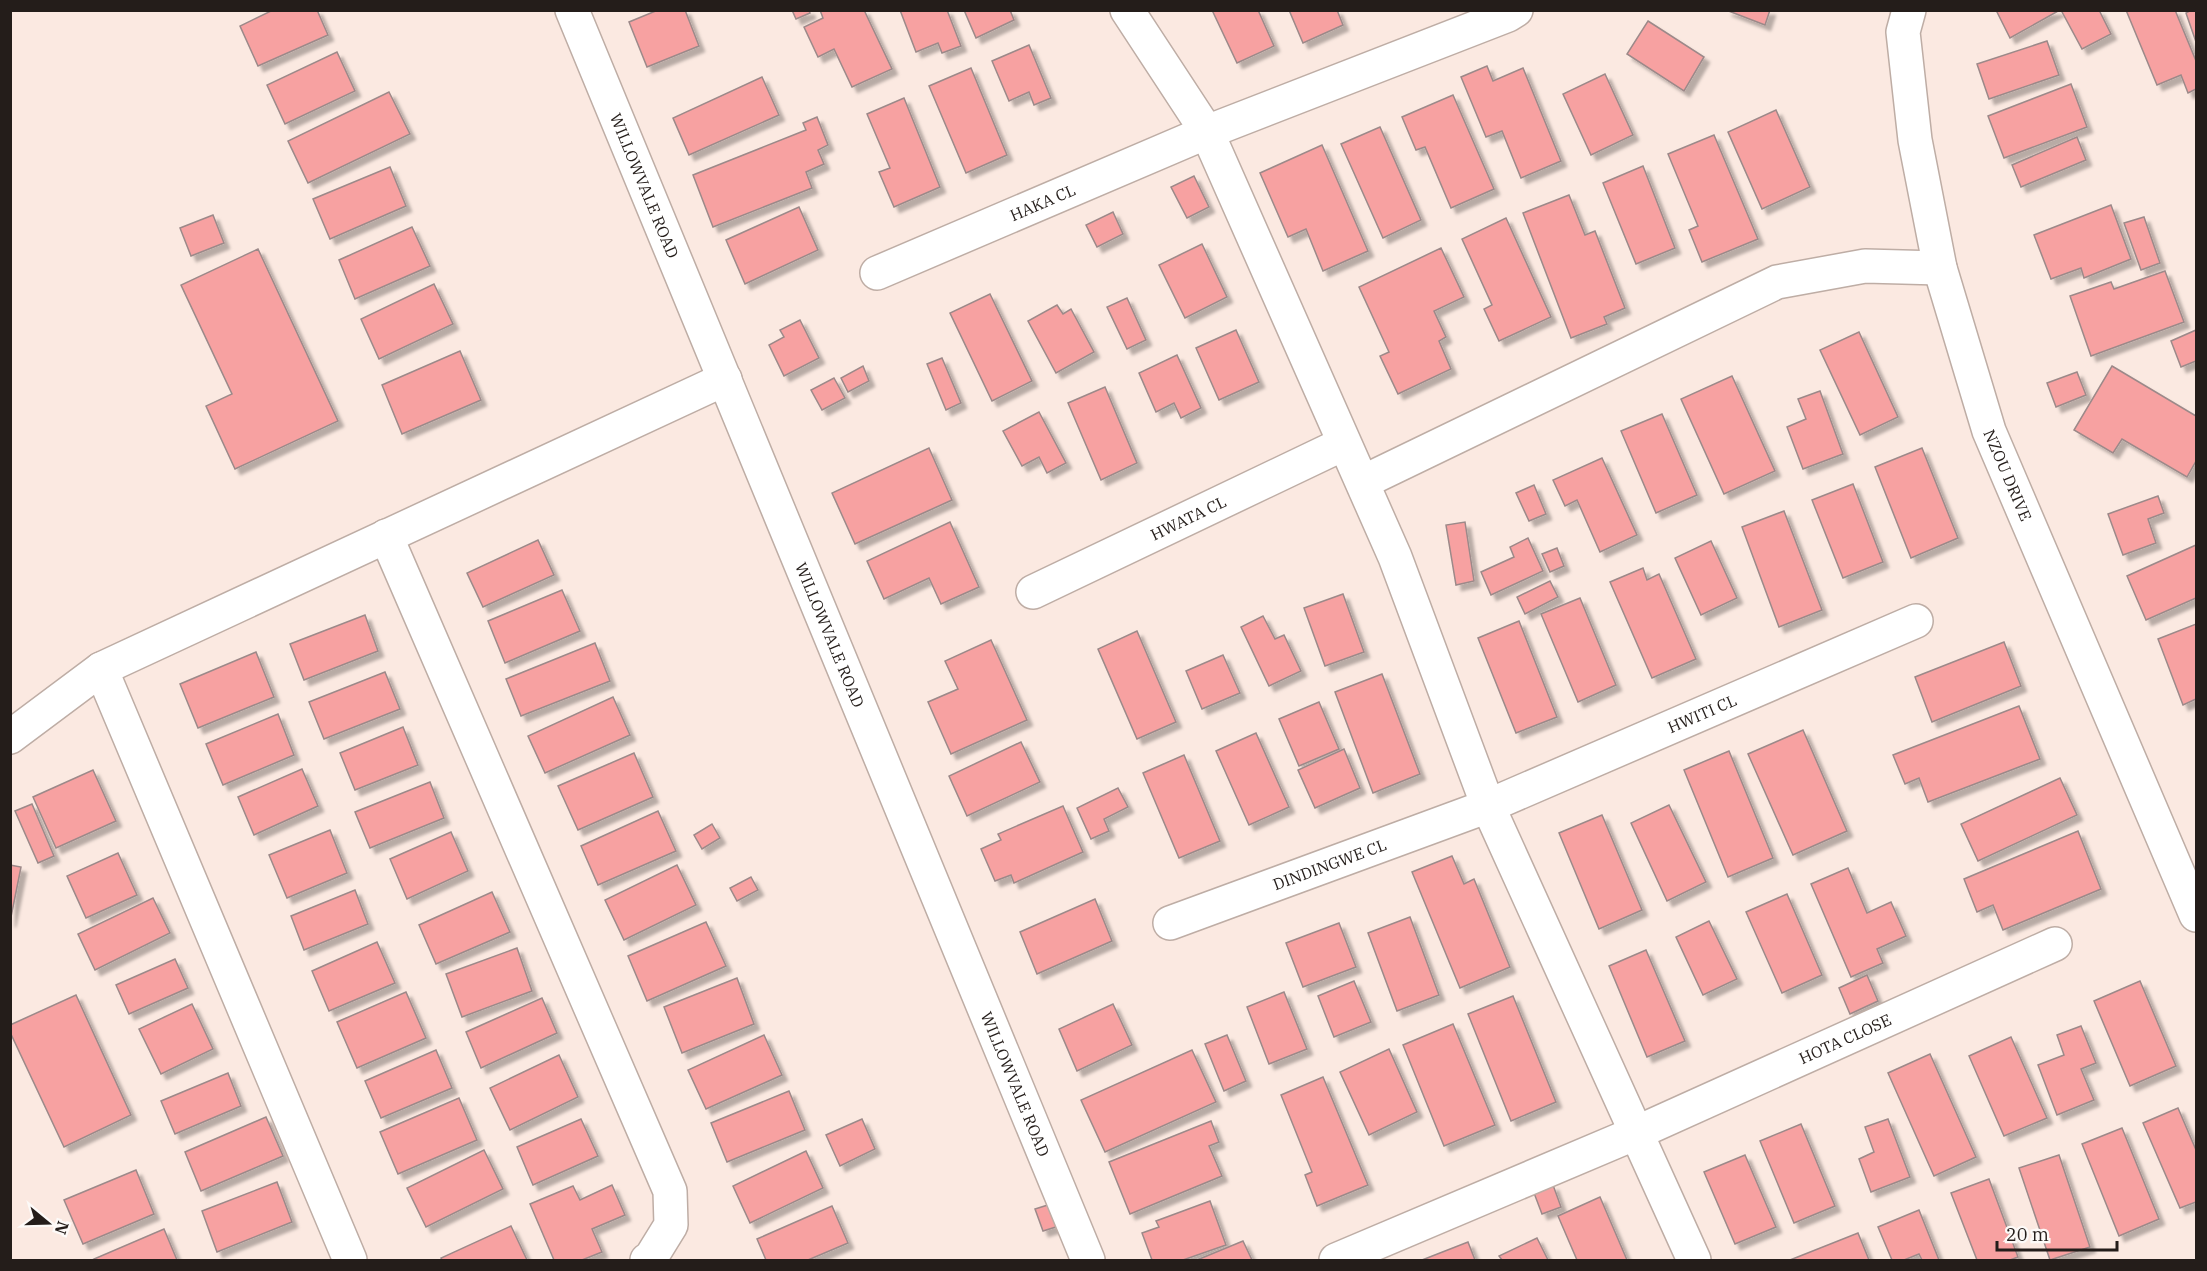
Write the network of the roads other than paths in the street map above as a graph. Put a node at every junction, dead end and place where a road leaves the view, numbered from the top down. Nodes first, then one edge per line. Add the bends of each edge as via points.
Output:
1 (572, 10) edge
2 (1127, 10) edge
3 (1516, 10) edge
4 (1909, 10) edge
5 (1207, 132) junction
6 (1940, 268) junction
7 (877, 273) dead end
8 (724, 379) junction
9 (1343, 444) junction
10 (1363, 482) junction
11 (386, 536) junction
12 (1033, 592) dead end
13 (1916, 621) dead end
14 (101, 669) junction
15 (10, 737) edge
16 (1488, 806) junction
17 (2196, 915) edge
18 (1170, 923) dead end
19 (2055, 944) dead end
20 (1636, 1133) junction
21 (350, 1260) edge
22 (647, 1260) edge
23 (1088, 1260) edge
24 (1336, 1260) edge
25 (1694, 1260) edge

1 - 8 street, WILLOWVALE ROAD
2 - 5 street
3 - 5 street, HAKA CL
4 - 6 street, NZOU DRIVE via 1903,32 1915,140
5 - 7 street, HAKA CL
5 - 9 street
6 - 10 street via 1865,266 1778,282
6 - 17 street, NZOU DRIVE via 1989,431
8 - 11 street
8 - 23 street, WILLOWVALE ROAD
9 - 10 street
9 - 12 street, HWATA CL
10 - 16 street
11 - 14 street
11 - 22 street via 670,1191 671,1225
13 - 16 street, HWITI CL
14 - 15 street
14 - 21 street
16 - 18 street, DINDINGWE CL
16 - 20 street
19 - 20 street, HOTA CLOSE
20 - 24 street, HOTA CLOSE
20 - 25 street

